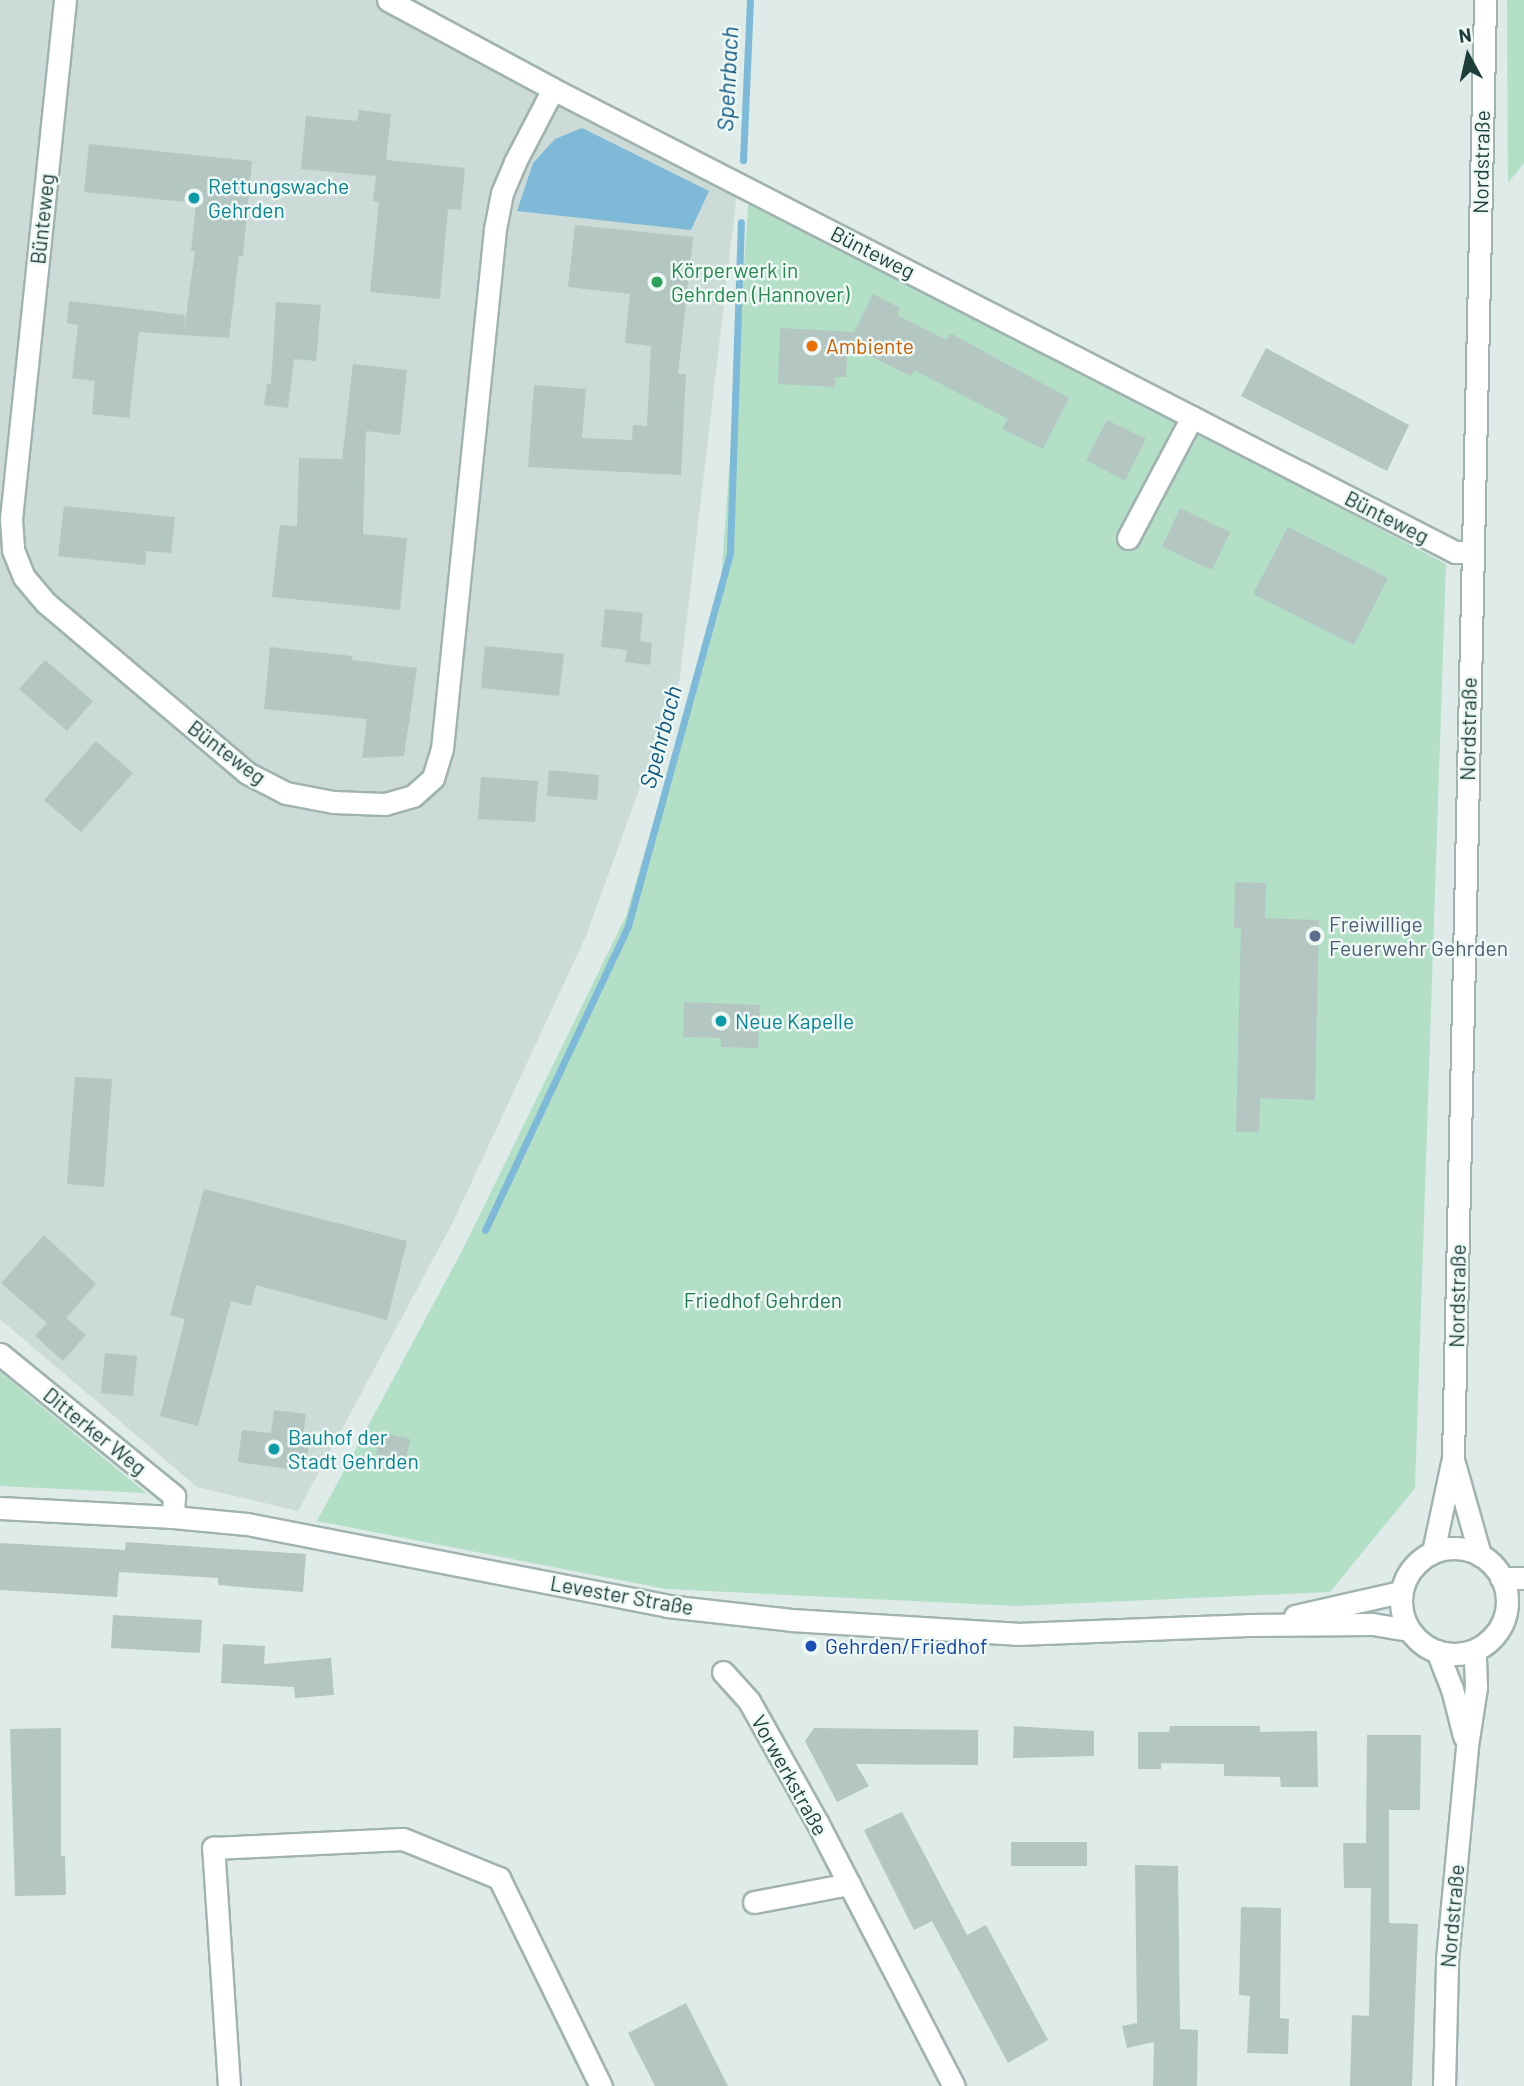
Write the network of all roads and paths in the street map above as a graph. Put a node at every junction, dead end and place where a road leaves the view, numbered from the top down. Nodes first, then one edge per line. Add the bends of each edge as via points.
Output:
1 (65, 0) edge
2 (388, 0) edge
3 (1485, 0) edge
4 (553, 89) junction
5 (1192, 417) junction
6 (1128, 538) dead end
7 (1472, 551) junction
8 (0, 1354) edge
9 (1453, 1458) junction
10 (0, 1508) edge
11 (173, 1517) junction
12 (1433, 1552) junction
13 (1480, 1555) junction
14 (1502, 1578) junction
15 (1524, 1578) edge
16 (1401, 1592) junction
17 (1515, 1611) edge
18 (1248, 1625) junction
19 (1409, 1630) junction
20 (1475, 1650) junction
21 (1437, 1651) junction
22 (723, 1672) dead end
23 (1467, 1746) junction
24 (849, 1884) junction
25 (754, 1902) dead end
26 (229, 2086) edge
27 (601, 2086) edge
28 (954, 2086) edge
29 (1444, 2086) edge

1 - 4 street, Bünteweg via 11,519 13,550 24,578 46,603 247,773 286,793 333,802 385,804 413,796 433,778 442,749 495,229 514,162
2 - 4 street, Bünteweg
3 - 7 street, Nordstraße
4 - 5 street, Bünteweg
5 - 6 street
5 - 7 street, Bünteweg via 1455,552
7 - 9 street, Nordstraße
8 - 11 street, Ditterker Weg via 174,1496
9 - 12 street, Nordstraße
9 - 13 street, Nordstraße
10 - 11 street, Levester Straße
11 - 18 street, Levester Straße via 274,1528 667,1606 791,1620 1017,1634
12 - 13 street via 1465,1549
12 - 16 street via 1408,1574
13 - 14 street
14 - 15 street
14 - 17 street
16 - 18 street, Levester Straße
16 - 19 street
17 - 20 street
18 - 19 street, Levester Straße via 1372,1624
19 - 21 street
20 - 21 street
20 - 23 street, Nordstraße via 1476,1687
21 - 23 street, Nordstraße
22 - 24 street, Vorwerkstraße via 749,1701
23 - 29 street, Nordstraße via 1447,1959
24 - 25 street
24 - 28 street, Vorwerkstraße
26 - 27 street via 214,1848 403,1839 499,1878

